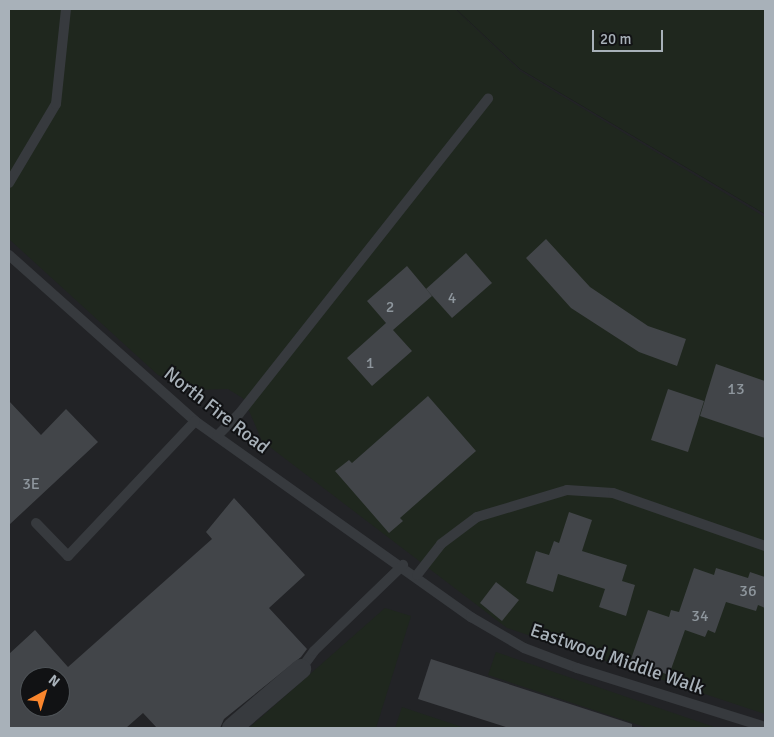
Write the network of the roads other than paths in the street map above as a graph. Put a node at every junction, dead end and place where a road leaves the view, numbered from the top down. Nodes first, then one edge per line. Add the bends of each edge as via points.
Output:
1 (66, 9) edge
2 (488, 99) dead end
3 (9, 183) edge
4 (9, 255) edge
5 (195, 420) junction
6 (217, 436) junction
7 (36, 523) dead end
8 (765, 546) edge
9 (403, 565) junction
10 (416, 575) junction
11 (471, 617) junction
12 (471, 629) dead end
13 (301, 670) joint
14 (765, 727) edge
15 (232, 728) edge

1 - 3 lane via 56,104
2 - 6 lane via 239,414
4 - 5 lane, North Fire Road
5 - 6 lane, North Fire Road
5 - 7 lane via 68,556
6 - 9 lane, North Fire Road
8 - 10 lane via 613,493 567,490 477,517 441,544
9 - 10 lane, North Fire Road
9 - 13 lane via 314,651
10 - 11 lane, Eastwood Middle Walk
11 - 12 lane
11 - 14 lane, Eastwood Middle Walk via 524,648 577,668
13 - 15 street

